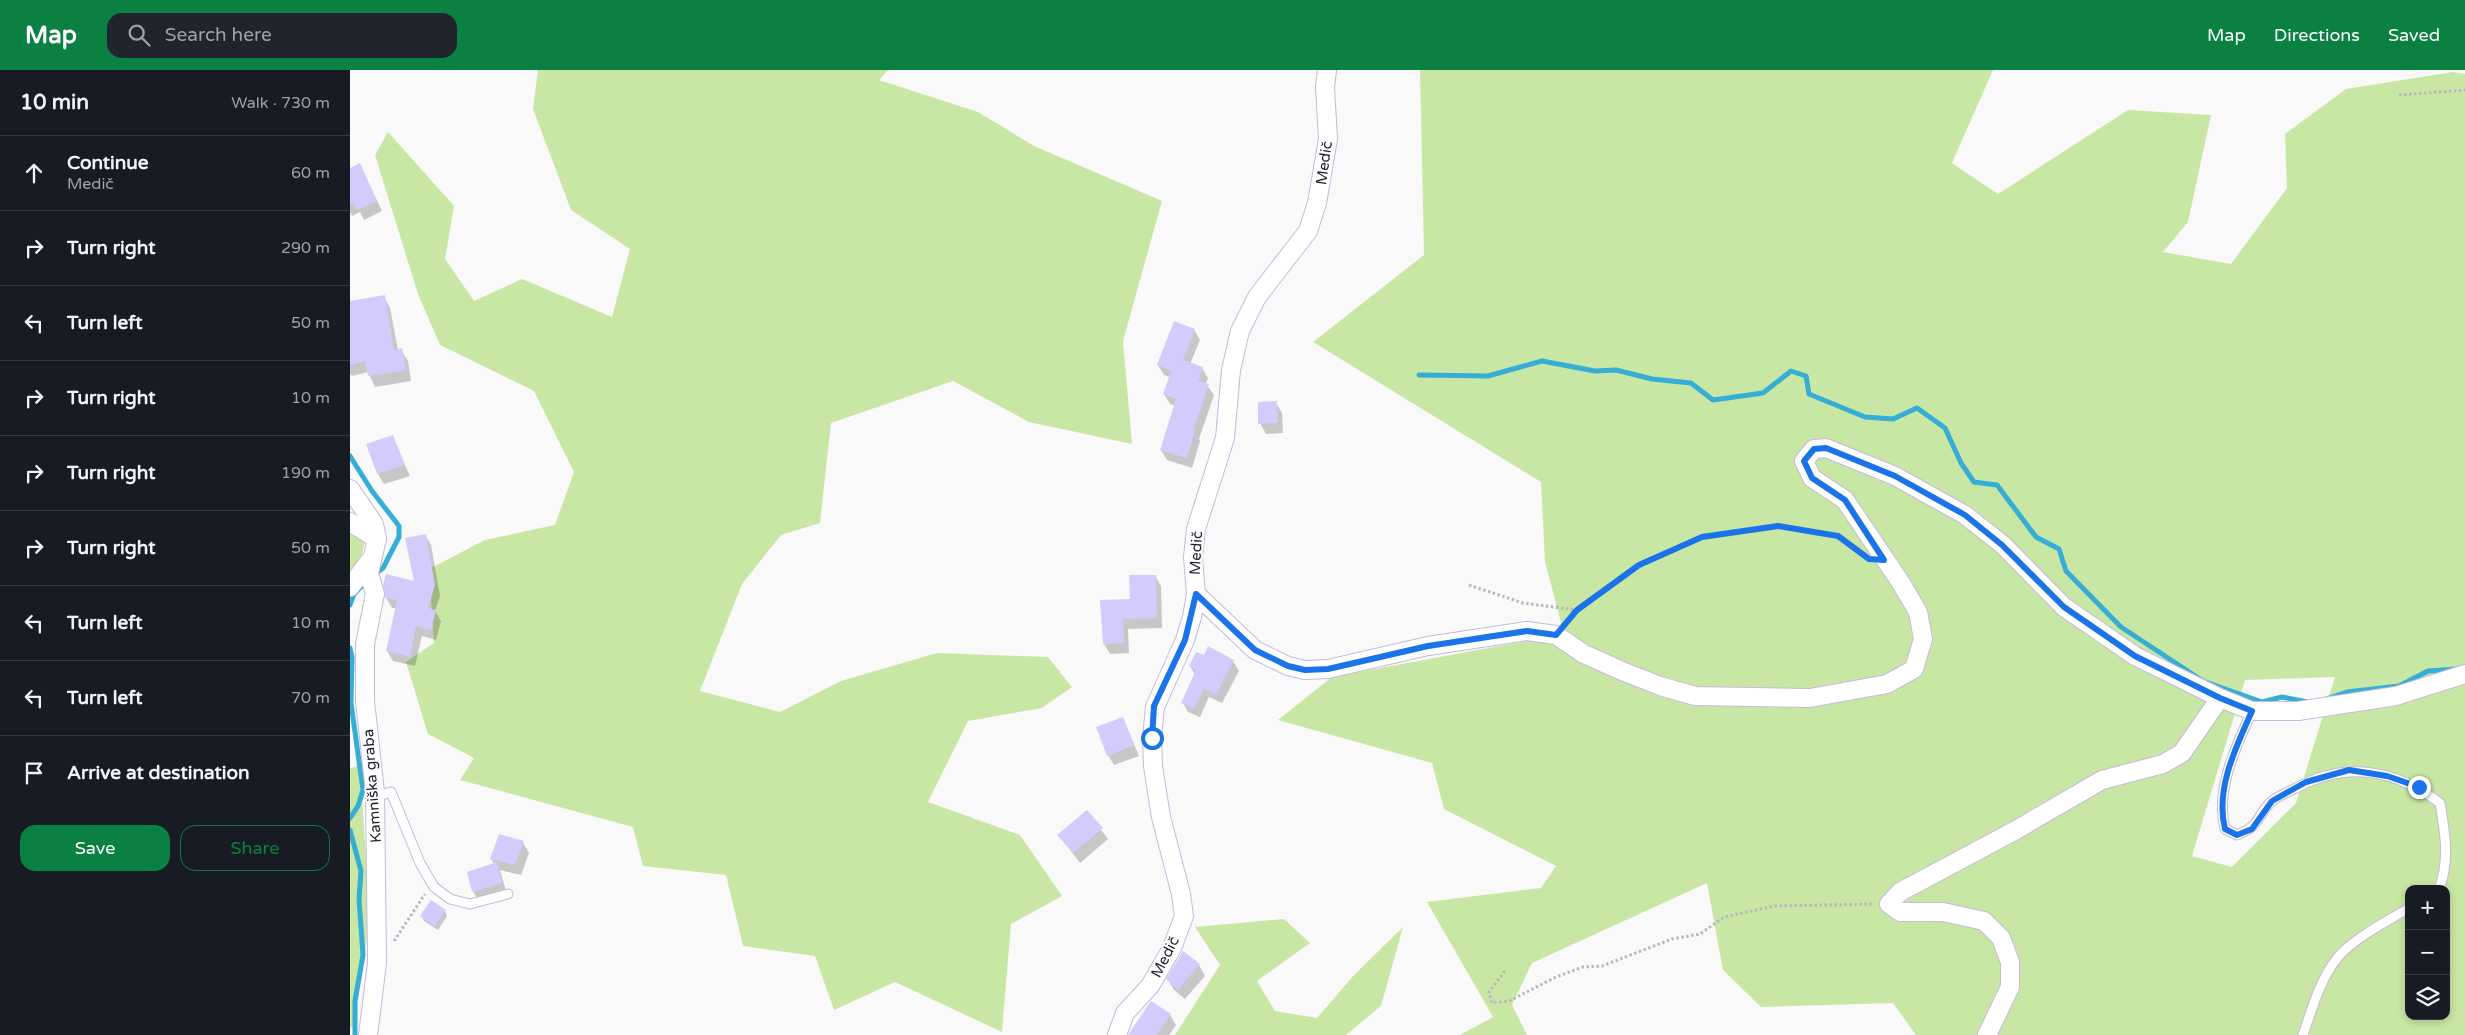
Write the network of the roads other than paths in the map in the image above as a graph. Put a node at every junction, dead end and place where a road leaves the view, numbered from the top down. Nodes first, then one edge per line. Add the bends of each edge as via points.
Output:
1 (1327, 70) edge
2 (350, 489) edge
3 (350, 522) edge
4 (377, 539) junction
5 (371, 565) junction
6 (350, 586) edge
7 (1196, 594) junction
8 (2465, 674) edge
9 (2220, 698) junction
10 (2252, 711) junction
11 (375, 797) junction
12 (2441, 885) edge
13 (508, 894) dead end
14 (2405, 910) edge
15 (368, 1035) edge
16 (1117, 1035) edge
17 (1987, 1035) edge
18 (2303, 1035) edge

1 - 7 street, Medič via 1328,139 1318,203 1308,231 1257,297 1240,331 1231,370 1226,438 1196,529 1193,556
2 - 4 street via 374,524
3 - 4 street
4 - 5 street, Kamniška graba
5 - 6 street
5 - 11 street, Kamniška graba via 375,594 364,654 365,700
7 - 9 street via 1255,650 1288,666 1305,670 1328,669 1428,646 1527,631 1556,635 1584,654 1622,671 1695,696 1810,698 1887,684 1914,669 1923,639 1918,612 1845,500 1812,478 1804,461 1814,449 1826,448 1895,476 1965,515 2002,545 2064,607 2135,656
7 - 16 street, Medič via 1185,640 1154,706 1152,738 1161,818 1184,916 1172,948 1150,986 1125,1013
8 - 10 street via 2396,696 2298,711
9 - 10 street
9 - 17 street via 2182,754 2163,764 2102,780 1900,892 1889,904 1900,912 1943,912 1984,921 2001,938 2010,962 2010,987
10 - 12 lane via 2229,763 2221,815 2225,829 2237,835 2252,829 2272,801 2306,782 2349,770 2387,776 2419,787 2440,803 2446,839 2446,872
11 - 13 lane via 391,792 420,863 434,887 450,899 470,904
11 - 15 street, Kamniška graba via 378,963
14 - 18 lane via 2374,928 2339,957 2318,992

